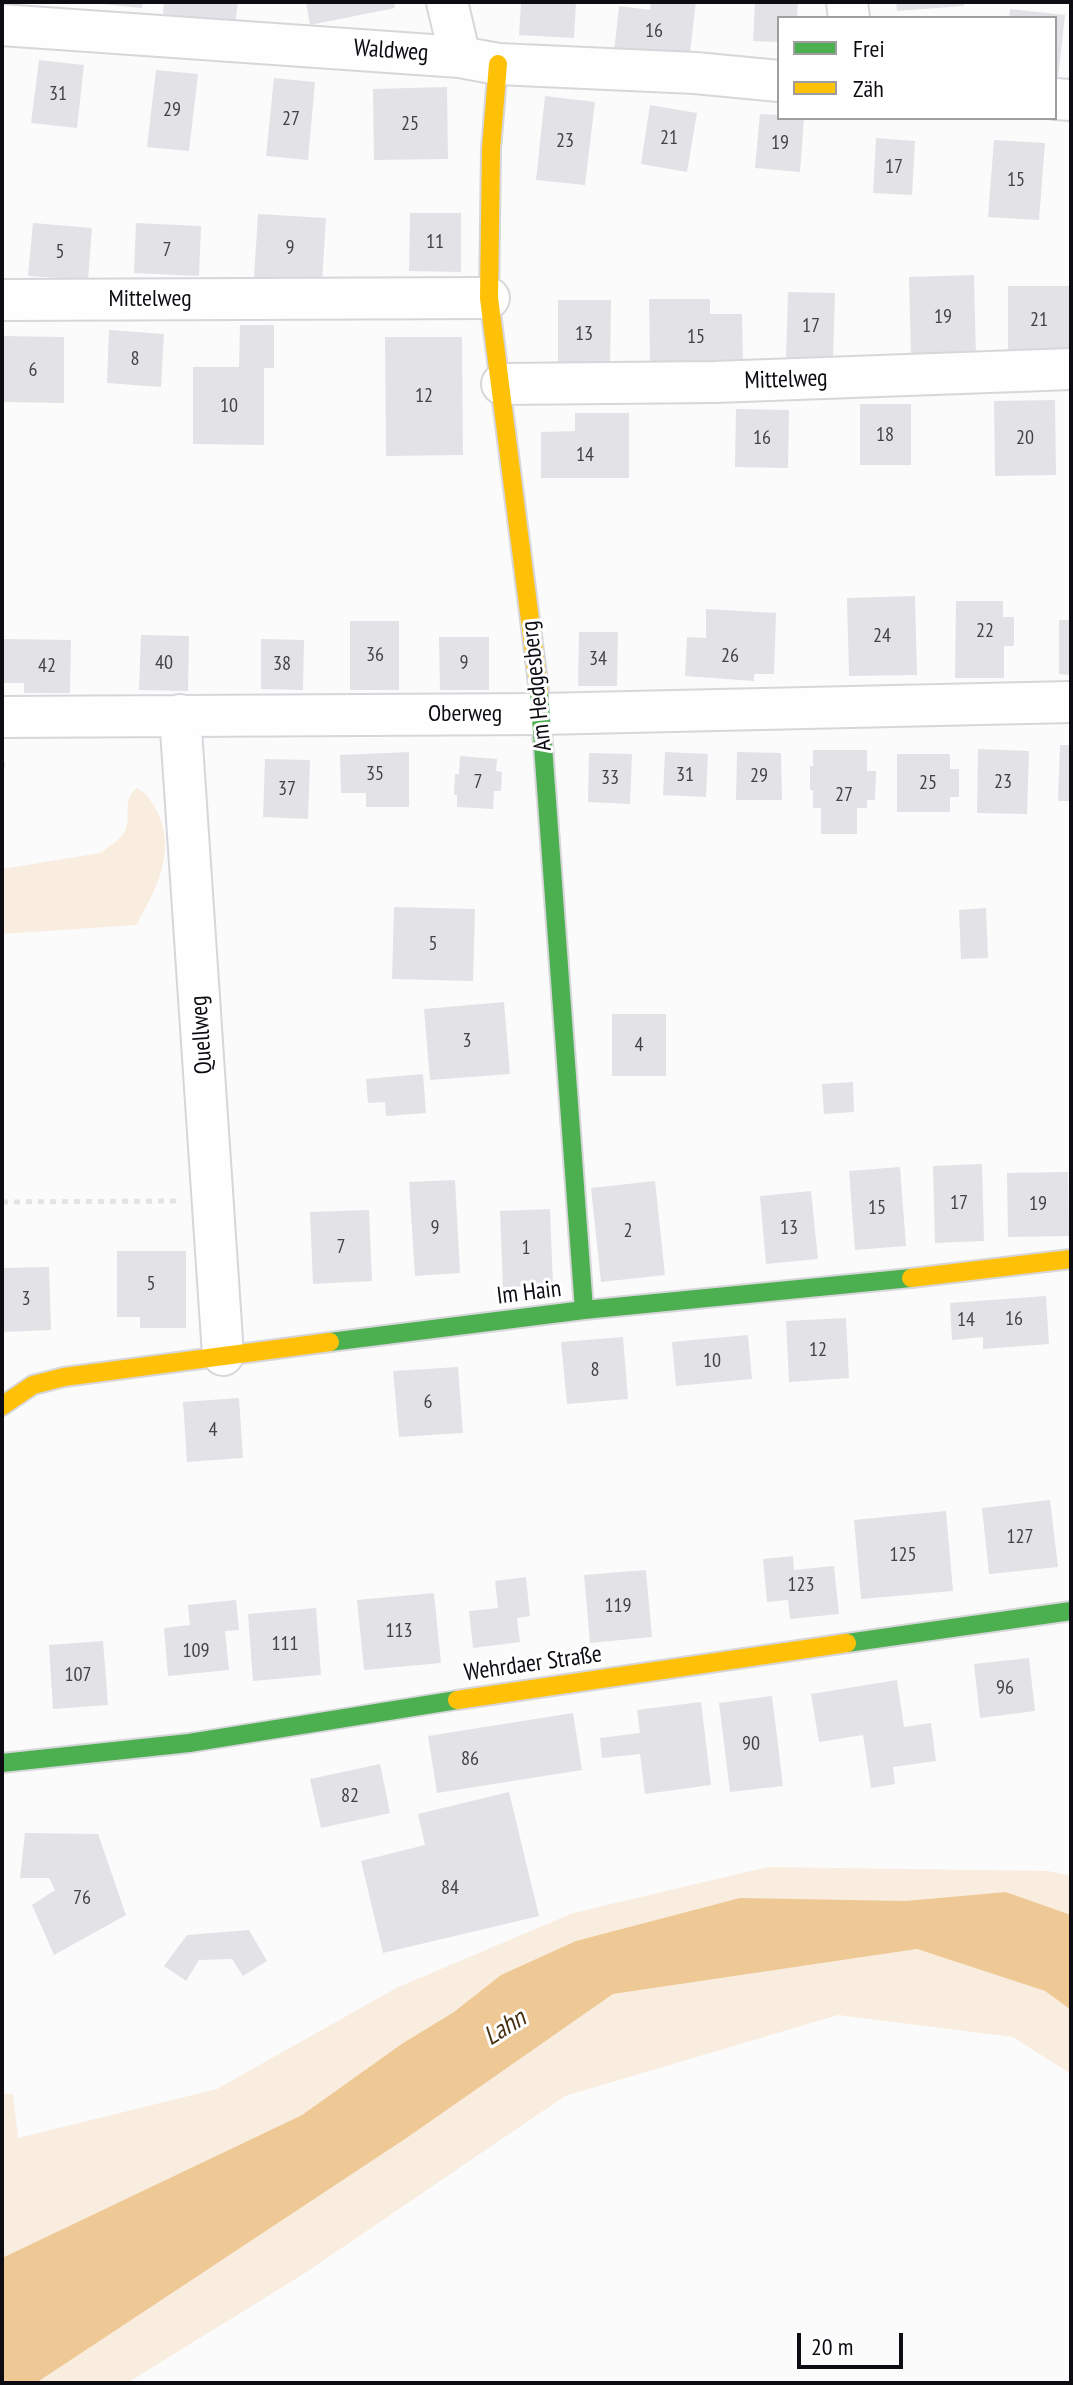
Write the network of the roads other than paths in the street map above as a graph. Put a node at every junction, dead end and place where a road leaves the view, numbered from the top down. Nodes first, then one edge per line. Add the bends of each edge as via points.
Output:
1 (447, 2) edge
2 (2, 25) edge
3 (479, 60) junction
4 (777, 81) edge
5 (489, 298) junction
6 (2, 300) edge
7 (1071, 369) edge
8 (502, 384) junction
9 (1071, 702) edge
10 (542, 714) junction
11 (180, 715) junction
12 (2, 717) edge
13 (1071, 1259) edge
14 (584, 1310) junction
15 (223, 1355) junction
16 (2, 1406) edge
17 (1071, 1611) edge
18 (2, 1763) edge

1 - 3 street, Am Hedgesberg
2 - 3 street, Waldweg
3 - 4 street, Waldweg
3 - 5 street, Am Hedgesberg via 491,149
5 - 6 street, Mittelweg
5 - 8 street, Am Hedgesberg
7 - 8 street, Mittelweg
8 - 10 street, Am Hedgesberg
9 - 10 street, Oberweg
10 - 11 street, Oberweg
10 - 14 street, Am Hedgesberg
11 - 12 street, Oberweg
11 - 15 street, Quellweg
13 - 14 street, Im Hain
14 - 15 street, Im Hain
15 - 16 street, Im Hain via 64,1377 33,1385
17 - 18 street, Wehrdaer Straße via 189,1743

